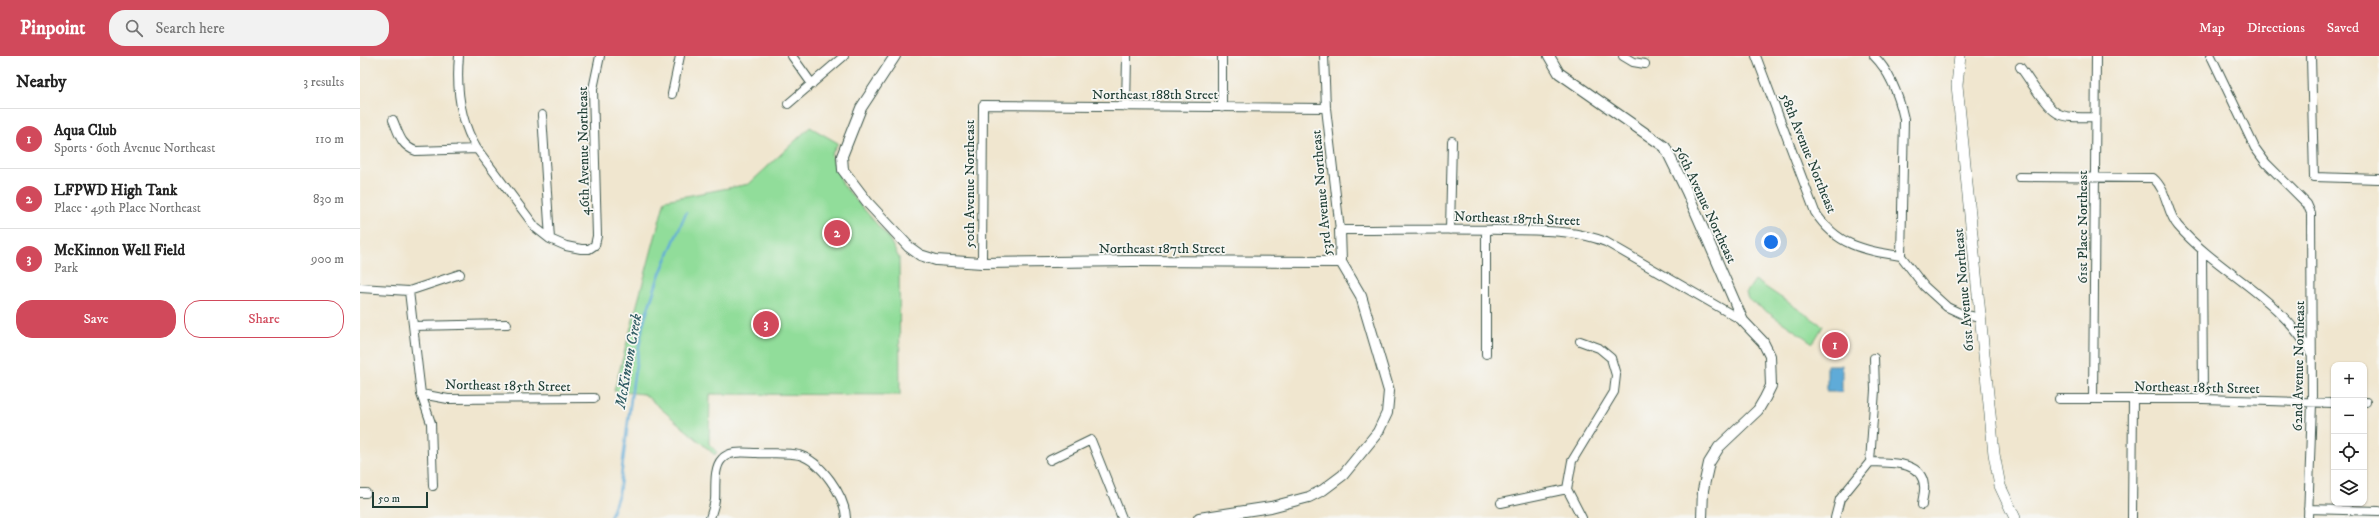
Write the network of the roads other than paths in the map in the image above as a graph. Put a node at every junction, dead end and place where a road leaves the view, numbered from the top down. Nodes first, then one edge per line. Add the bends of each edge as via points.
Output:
1 (459, 56) edge
2 (600, 56) edge
3 (680, 56) edge
4 (792, 56) edge
5 (844, 56) edge
6 (895, 56) edge
7 (1127, 56) edge
8 (1222, 56) edge
9 (1324, 56) edge
10 (1549, 56) edge
11 (1623, 56) edge
12 (1756, 56) edge
13 (1874, 56) edge
14 (1960, 56) edge
15 (2096, 56) edge
16 (2211, 56) edge
17 (2311, 56) edge
18 (1645, 64) dead end
19 (2020, 67) dead end
20 (812, 84) junction
21 (672, 94) dead end
22 (788, 104) dead end
23 (983, 105) joint
24 (1126, 107) junction
25 (1222, 108) junction
26 (1326, 108) junction
27 (542, 115) dead end
28 (2094, 117) junction
29 (393, 120) dead end
30 (1452, 141) dead end
31 (477, 149) junction
32 (2020, 177) dead end
33 (2095, 177) junction
34 (2379, 179) edge
35 (1340, 230) junction
36 (1450, 230) junction
37 (1486, 230) junction
38 (550, 238) junction
39 (2202, 250) junction
40 (1901, 256) junction
41 (1341, 262) junction
42 (982, 263) junction
43 (460, 274) dead end
44 (360, 288) edge
45 (409, 291) junction
46 (1980, 318) junction
47 (1743, 321) junction
48 (507, 324) dead end
49 (413, 326) junction
50 (1580, 341) dead end
51 (1486, 354) dead end
52 (2312, 355) junction
53 (1874, 358) dead end
54 (421, 394) junction
55 (594, 398) dead end
56 (2059, 399) dead end
57 (2093, 399) junction
58 (2134, 399) junction
59 (2203, 399) junction
60 (2312, 403) junction
61 (2331, 403) edge
62 (1050, 460) dead end
63 (1870, 462) junction
64 (433, 486) dead end
65 (1567, 489) junction
66 (1501, 503) dead end
67 (1922, 505) dead end
68 (2308, 509) junction
69 (2379, 511) edge
70 (710, 518) edge
71 (846, 518) edge
72 (1122, 518) edge
73 (1199, 518) edge
74 (1582, 518) edge
75 (1702, 518) edge
76 (1835, 518) edge
77 (2014, 518) edge
78 (2132, 518) edge
79 (2308, 518) edge

1 - 31 street via 458,90 461,112 469,137
2 - 38 street, 46th Avenue Northeast via 593,88 597,236 595,245 590,249 581,249
3 - 21 street
4 - 20 street
5 - 20 street
6 - 42 street, Northeast 187th Street via 861,108 842,156 843,170 868,203 909,247 920,255 936,260
7 - 24 street
8 - 25 street
9 - 26 street, 53rd Avenue Northeast
10 - 47 street, 56th Avenue Northeast via 1559,73 1665,147
11 - 18 street via 1633,62
12 - 40 street, 58th Avenue Northeast via 1814,212 1822,224 1846,243 1865,250
13 - 40 street via 1890,78 1900,101 1904,119
14 - 46 main road, 61st Avenue Northeast via 1957,85
15 - 28 street, 61st Place Northeast
16 - 52 street, 62nd Avenue Northeast via 2255,148 2266,163 2307,204 2311,213
17 - 34 street via 2314,177
19 - 28 street via 2049,106 2058,113
20 - 22 street
23 - 24 street, Northeast 188th Street
23 - 42 street, 50th Avenue Northeast
24 - 25 street, Northeast 188th Street
25 - 26 street, Northeast 188th Street
26 - 35 street, 53rd Avenue Northeast
27 - 38 street
28 - 33 street, 61st Place Northeast
29 - 31 street via 402,142 408,149
30 - 36 street
31 - 38 street via 536,228
32 - 33 street
33 - 39 street via 2153,178 2163,190 2176,225
33 - 57 street, 61st Place Northeast
35 - 36 street, Northeast 187th Street
35 - 41 street, 53rd Avenue Northeast
36 - 37 street, Northeast 187th Street
37 - 47 street, Northeast 187th Street via 1571,232 1588,235 1606,242
37 - 51 street
39 - 52 street via 2253,288 2288,320 2302,336
39 - 59 street
40 - 46 street via 1938,300 1962,314
41 - 42 street, Northeast 187th Street
41 - 73 street, 53rd Avenue Northeast via 1361,296 1389,391 1387,413 1378,432 1343,475 1323,490 1289,503
43 - 45 street
44 - 45 street
45 - 49 street
46 - 77 main road, 61st Avenue Northeast via 1996,472
47 - 75 street via 1763,342 1770,356 1771,386 1758,410 1719,448 1709,463 1703,490
48 - 49 street
49 - 54 street
50 - 65 street via 1599,348 1611,358 1616,375 1614,392 1572,462
52 - 60 street, 62nd Avenue Northeast
53 - 63 street via 1875,390
54 - 55 street, Northeast 185th Street via 448,399
54 - 64 street via 431,423
56 - 57 street, Northeast 185th Street
57 - 58 street, Northeast 185th Street
58 - 59 street, Northeast 185th Street
58 - 78 street
59 - 60 street, Northeast 185th Street
60 - 61 street, Northeast 185th Street
60 - 68 street, 62nd Avenue Northeast
62 - 72 street via 1091,440
63 - 67 street via 1906,464 1914,470 1924,486
63 - 76 street via 1840,499
65 - 66 street
65 - 74 street
68 - 69 street
68 - 79 street, 62nd Avenue Northeast
70 - 71 street via 715,502 717,469 721,459 741,452 798,455 807,458 816,464 840,495

